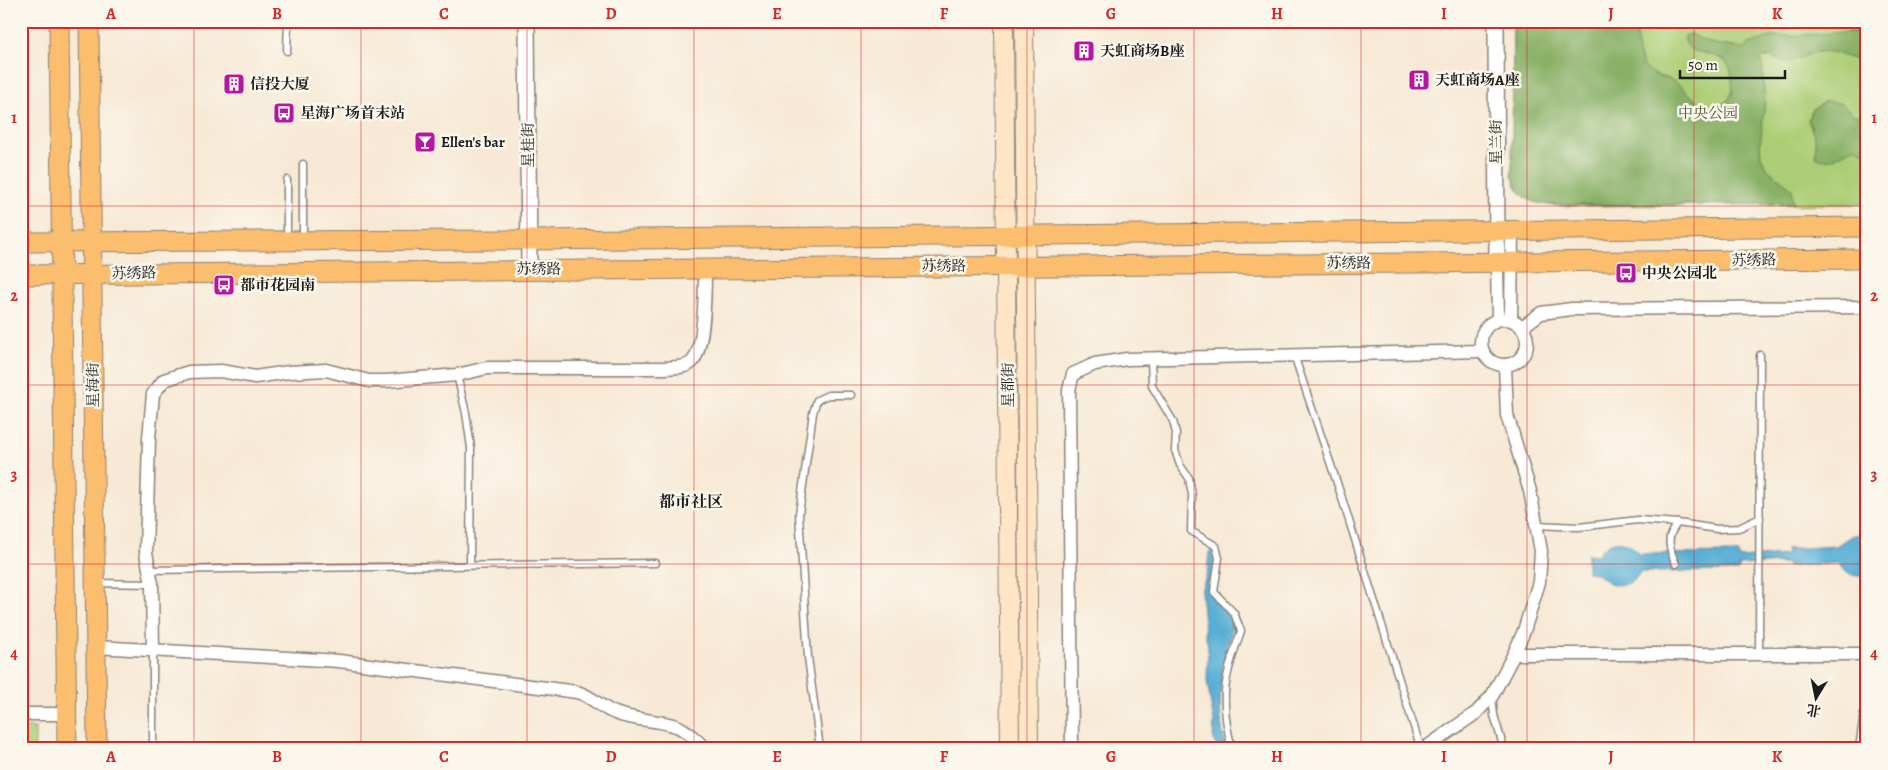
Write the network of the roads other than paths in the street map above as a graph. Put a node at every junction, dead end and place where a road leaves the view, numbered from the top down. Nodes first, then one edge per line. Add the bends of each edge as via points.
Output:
1 (58, 21) edge
2 (89, 21) edge
3 (288, 21) edge
4 (527, 21) edge
5 (1004, 21) edge
6 (1024, 21) edge
7 (1496, 21) edge
8 (287, 52) dead end
9 (303, 164) dead end
10 (287, 180) dead end
11 (1867, 227) edge
12 (1505, 231) junction
13 (1006, 234) junction
14 (1026, 234) junction
15 (295, 240) junction
16 (529, 240) junction
17 (62, 241) junction
18 (92, 241) junction
19 (21, 242) edge
20 (1867, 259) edge
21 (1504, 262) junction
22 (1007, 266) junction
23 (1027, 266) junction
24 (706, 268) junction
25 (529, 269) junction
26 (62, 274) junction
27 (92, 274) junction
28 (21, 275) edge
29 (1867, 307) edge
30 (1498, 319) junction
31 (1511, 319) junction
32 (1522, 327) junction
33 (1483, 352) junction
34 (1760, 355) dead end
35 (1294, 356) junction
36 (1151, 358) junction
37 (1506, 365) junction
38 (457, 375) junction
39 (850, 395) dead end
40 (1760, 518) junction
41 (1678, 523) junction
42 (1536, 526) junction
43 (655, 563) dead end
44 (1676, 564) dead end
45 (470, 565) junction
46 (149, 570) junction
47 (95, 583) junction
48 (152, 584) junction
49 (96, 646) junction
50 (153, 650) junction
51 (1514, 654) junction
52 (1867, 654) edge
53 (1759, 655) junction
54 (1492, 696) junction
55 (1867, 713) edge
56 (21, 714) edge
57 (66, 714) junction
58 (67, 749) edge
59 (97, 749) edge
60 (153, 749) edge
61 (708, 749) edge
62 (820, 749) edge
63 (1010, 749) edge
64 (1029, 749) edge
65 (1072, 749) edge
66 (1227, 749) edge
67 (1422, 749) edge
68 (1504, 749) edge
69 (1862, 749) edge

1 - 17 main road, 星海街
2 - 18 main road, 星海街
3 - 8 lane
4 - 16 street, 星桂街
5 - 13 main road, 星都街
6 - 14 main road, 星都街
7 - 12 street, 星兰街
9 - 15 lane
10 - 15 lane
11 - 12 main road, 苏绣路
12 - 14 main road, 苏绣路
12 - 21 street, 星兰街
13 - 14 main road, 苏绣路
13 - 16 main road, 苏绣路
13 - 22 main road, 星都街
14 - 23 main road, 星都街
15 - 16 main road, 苏绣路
15 - 18 main road, 苏绣路
16 - 25 street, 星桂街
17 - 18 main road, 苏绣路
17 - 19 main road, 苏绣路
17 - 26 main road, 星海街
18 - 27 main road, 星海街
20 - 21 main road, 苏绣路
21 - 23 main road, 苏绣路
21 - 30 street
21 - 31 street
22 - 23 main road, 苏绣路
22 - 24 main road, 苏绣路
22 - 63 main road, 星都街
23 - 64 main road, 星都街
24 - 25 main road, 苏绣路
24 - 38 street via 701,336 696,356 689,364 666,368 487,368
25 - 27 main road, 苏绣路
26 - 27 main road, 苏绣路
26 - 28 main road, 苏绣路
26 - 57 main road, 星海街
27 - 47 main road, 星海街
29 - 32 street via 1554,310 1535,316
30 - 31 street
30 - 33 street via 1483,332 1480,342
31 - 32 street
32 - 37 street via 1528,338 1526,351 1518,361
33 - 35 street
33 - 37 street via 1494,363
34 - 40 lane
35 - 36 street
35 - 67 lane
36 - 65 street via 1095,364 1076,371 1070,382
36 - 66 lane via 1152,386 1173,421 1175,450 1189,478 1192,495 1190,531 1216,546 1219,558 1214,592 1234,613 1241,631 1225,688 1225,718 1231,745
37 - 42 street via 1507,415 1530,491
38 - 45 lane via 471,448
38 - 46 street via 369,381 326,370 256,377 220,371 189,372 164,380 153,394 149,438 146,553
39 - 62 lane via 828,395 817,400 799,514 808,657
40 - 41 lane via 1739,528 1717,529
40 - 53 lane
41 - 42 lane via 1638,520 1579,527
41 - 44 lane via 1671,530 1669,542
42 - 51 street via 1541,551 1539,582
43 - 45 lane
45 - 46 lane
46 - 48 street
47 - 48 lane
47 - 49 main road, 星海街
48 - 50 street
49 - 50 street
49 - 59 main road, 星海街
50 - 60 lane
50 - 61 street via 339,662 577,692 590,696 615,713 682,728
51 - 53 street
51 - 54 street
52 - 53 street
54 - 67 street via 1476,714
54 - 68 lane
55 - 69 street
56 - 57 street
57 - 58 main road, 星海街

